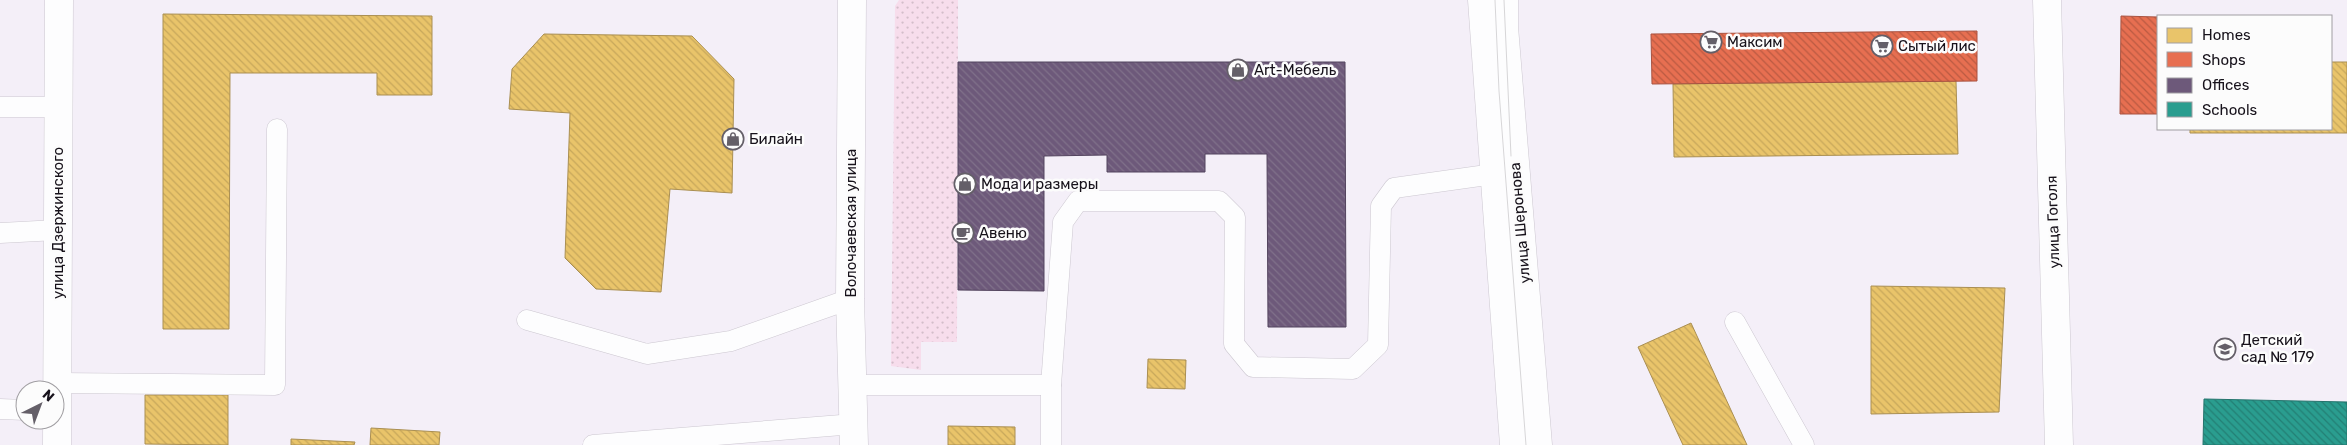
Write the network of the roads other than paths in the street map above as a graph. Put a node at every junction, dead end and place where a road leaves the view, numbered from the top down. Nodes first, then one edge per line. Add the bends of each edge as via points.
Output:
1 (59, 0) edge
2 (852, 0) edge
3 (1482, 0) edge
4 (1504, 0) edge
5 (2048, 0) edge
6 (0, 107) edge
7 (60, 108) junction
8 (278, 130) dead end
9 (1494, 174) junction
10 (58, 230) junction
11 (0, 233) edge
12 (850, 299) junction
13 (527, 320) dead end
14 (1735, 322) dead end
15 (58, 380) edge
16 (65, 383) edge
17 (854, 385) junction
18 (1051, 385) junction
19 (0, 409) edge
20 (15, 410) edge
21 (57, 430) edge
22 (854, 434) edge
23 (57, 445) edge
24 (593, 445) edge
25 (1051, 445) edge
26 (1514, 445) edge
27 (1538, 445) edge
28 (1804, 445) edge
29 (2059, 445) edge

1 - 7 main road, улица Дзержинского
2 - 12 main road, Волочаевская улица
3 - 9 main road, улица Шеронова
4 - 27 main road, улица Шеронова
5 - 29 main road, улица Гоголя
6 - 7 lane
7 - 10 main road, улица Дзержинского
8 - 16 lane via 275,385
9 - 18 lane via 1394,188 1380,206 1378,346 1353,369 1253,367 1234,344 1236,217 1219,202 1078,201 1063,222
9 - 26 main road, улица Шеронова
10 - 11 lane
10 - 15 main road, улица Дзержинского
12 - 13 lane via 731,341 647,354
12 - 17 main road, Волочаевская улица
14 - 28 lane
17 - 18 lane
17 - 22 main road, Волочаевская улица
18 - 25 lane
19 - 20 lane
21 - 23 main road, улица Дзержинского
22 - 24 lane

